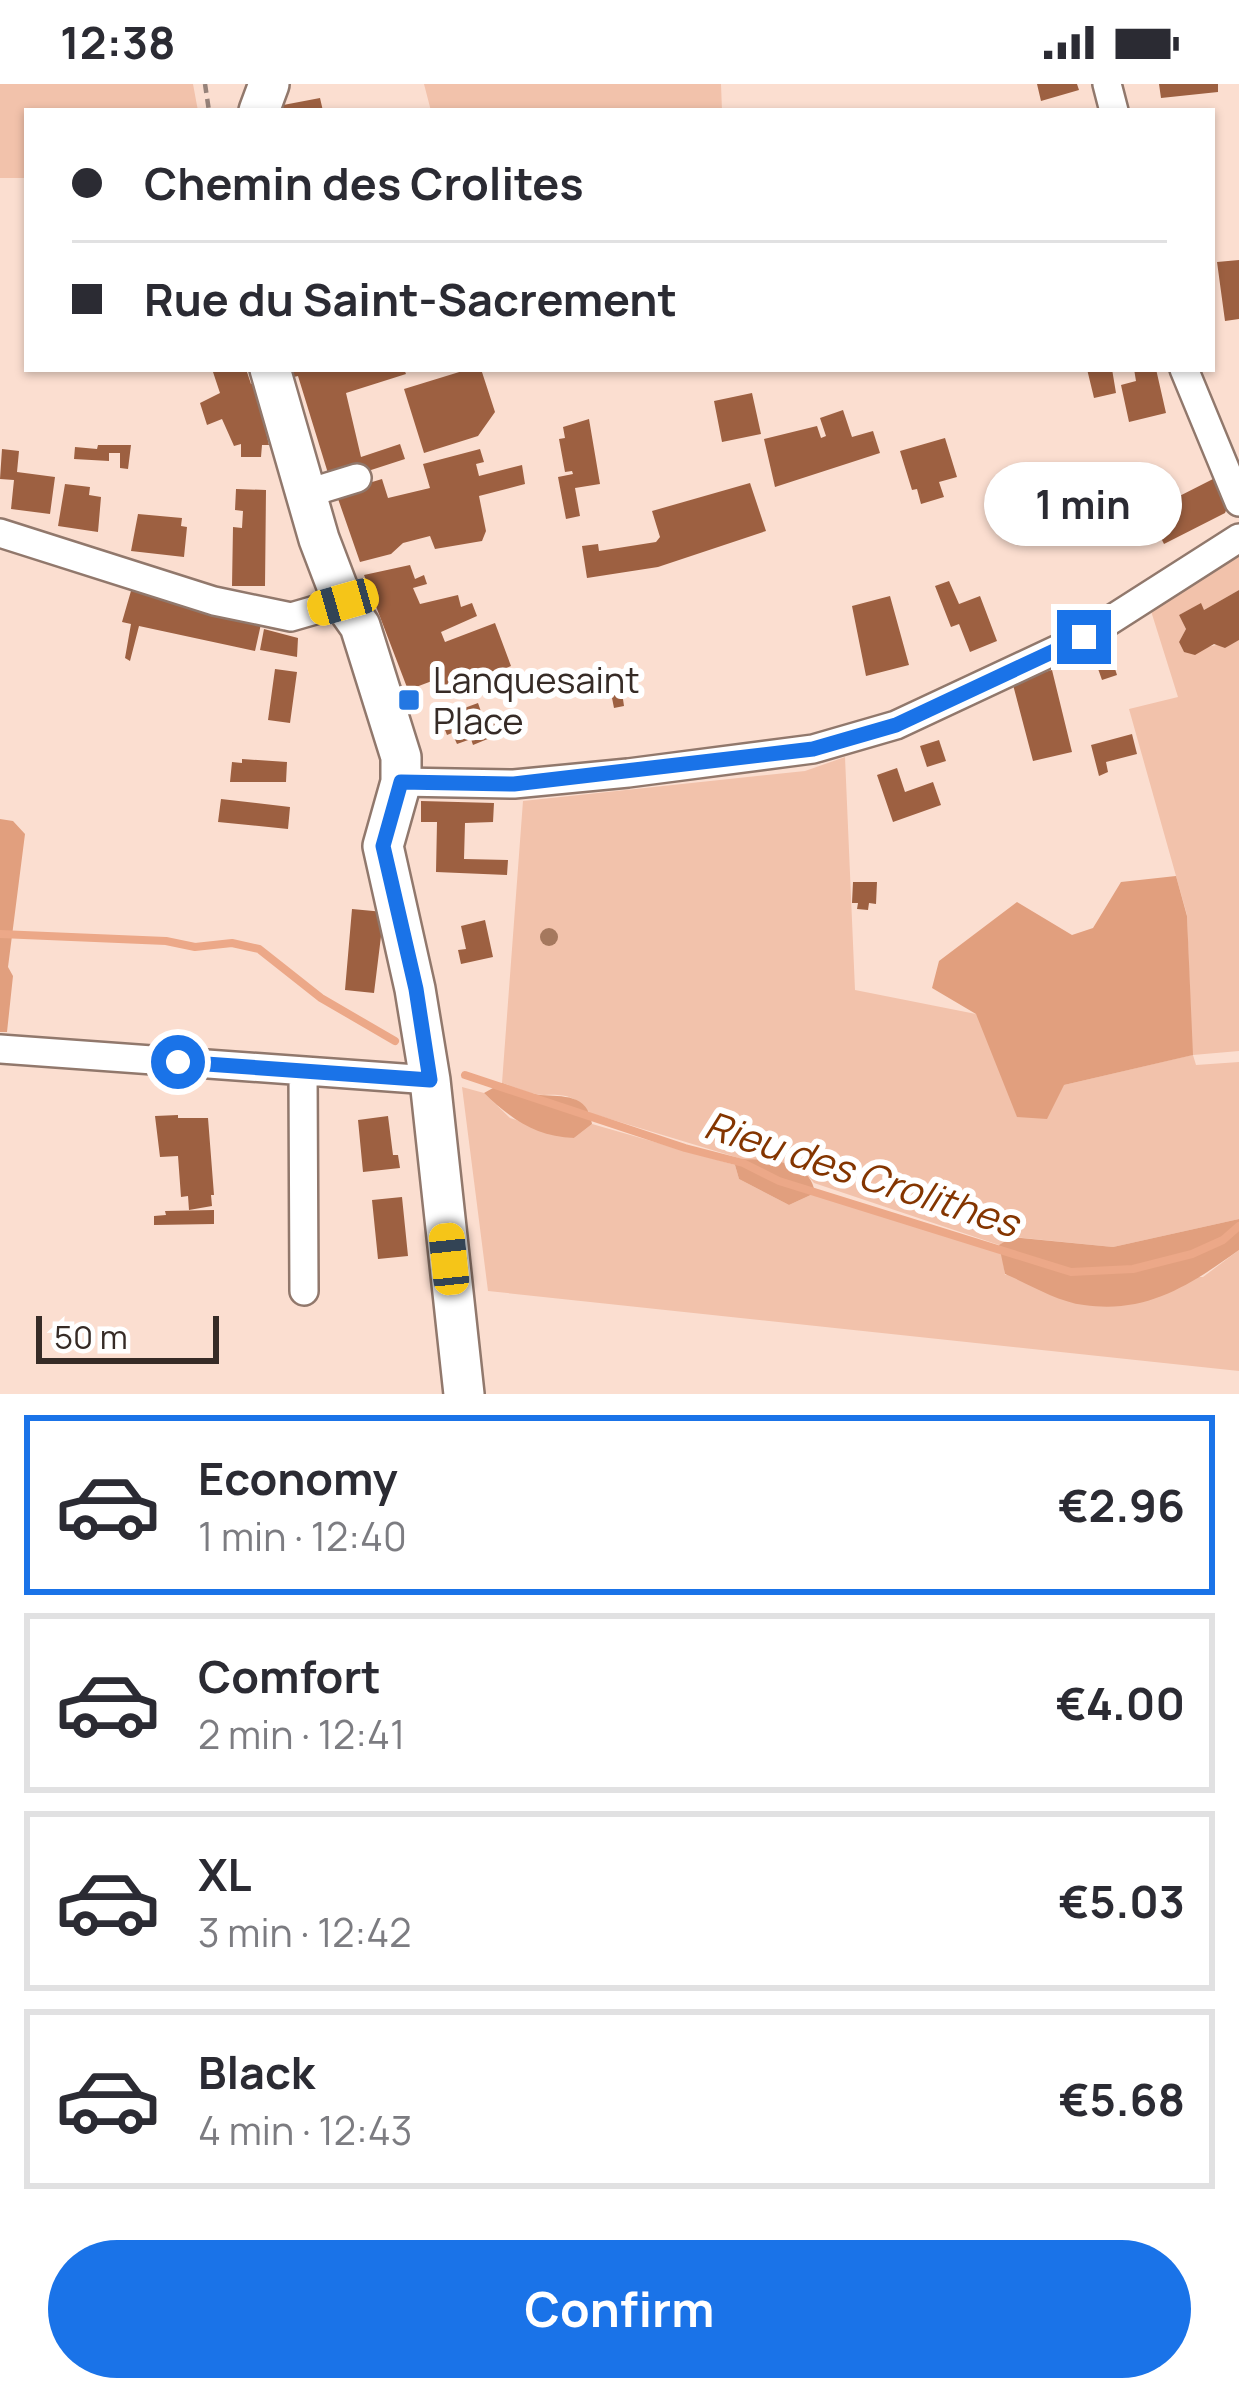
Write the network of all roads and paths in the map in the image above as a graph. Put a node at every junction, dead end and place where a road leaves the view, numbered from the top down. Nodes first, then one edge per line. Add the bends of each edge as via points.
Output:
1 (271, 372) edge
2 (1185, 372) edge
3 (357, 478) dead end
4 (305, 494) junction
5 (1239, 502) edge
6 (0, 533) edge
7 (1239, 538) edge
8 (343, 602) junction
9 (401, 782) junction
10 (0, 1049) edge
11 (303, 1071) junction
12 (430, 1080) junction
13 (304, 1291) dead end
14 (464, 1394) edge

1 - 4 main road
2 - 5 street
3 - 4 street
4 - 8 main road
6 - 8 street via 158,585 291,617
7 - 9 street via 1084,637 896,725 813,749 628,773
8 - 9 main road via 360,626 401,757
9 - 12 main road via 383,846
10 - 11 street
11 - 12 street
11 - 13 street
12 - 14 main road

